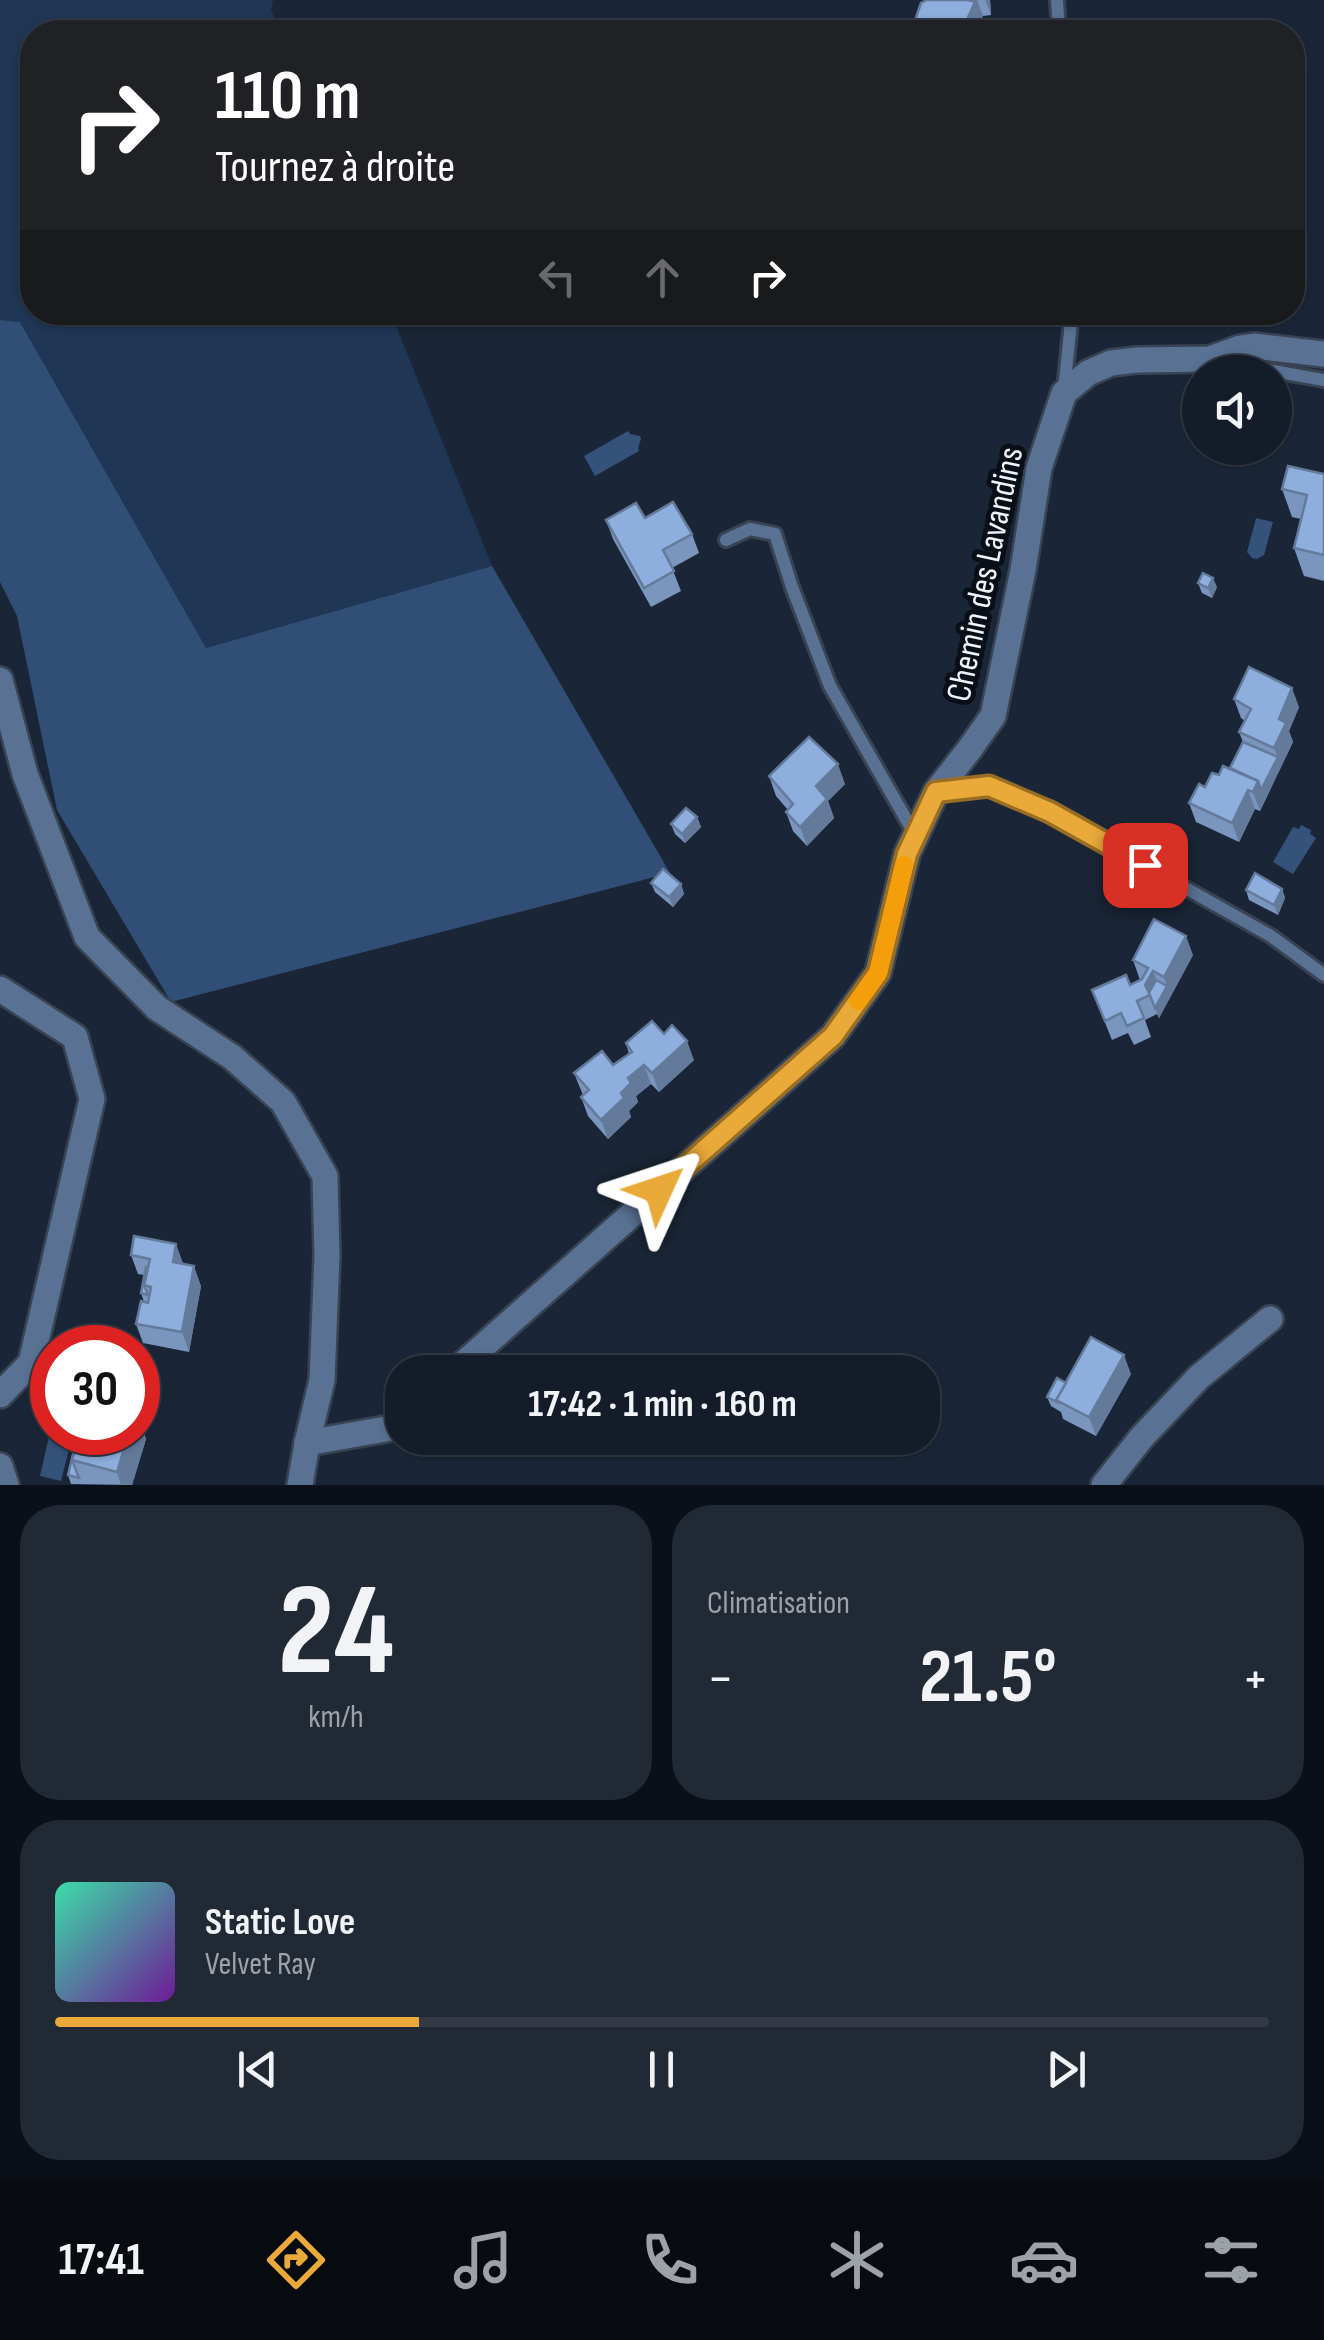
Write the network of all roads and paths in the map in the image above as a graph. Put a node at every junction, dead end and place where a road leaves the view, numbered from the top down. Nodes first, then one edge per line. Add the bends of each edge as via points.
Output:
1 (1071, 325) edge
2 (1324, 354) edge
3 (1221, 355) edge
4 (1182, 359) edge
5 (1292, 374) edge
6 (1324, 380) edge
7 (1064, 393) junction
8 (726, 540) dead end
9 (0, 680) edge
10 (0, 742) edge
11 (25, 774) junction
12 (936, 792) junction
13 (915, 836) junction
14 (1324, 975) edge
15 (0, 989) edge
16 (1270, 1319) dead end
17 (473, 1355) edge
18 (0, 1395) edge
19 (385, 1429) edge
20 (307, 1443) junction
21 (0, 1466) edge
22 (6, 1485) edge
23 (300, 1485) edge
24 (1104, 1485) edge

1 - 7 lane
2 - 3 street via 1254,346
4 - 7 street via 1111,363
5 - 6 lane
7 - 12 street, Chemin des Lavandins via 1039,468 993,716
8 - 13 lane via 750,529 775,534 830,686
9 - 11 street
10 - 11 street
11 - 20 street via 87,937 157,1008 232,1057 283,1102 325,1176 322,1380
12 - 13 street, Chemin des Lavandins
12 - 14 lane via 989,786 1050,812 1270,936
13 - 17 street, Chemin des Lavandins via 878,973 833,1036
15 - 18 street via 75,1037 92,1099 31,1363
16 - 24 street via 1198,1377
19 - 20 street
20 - 23 street
21 - 22 street

